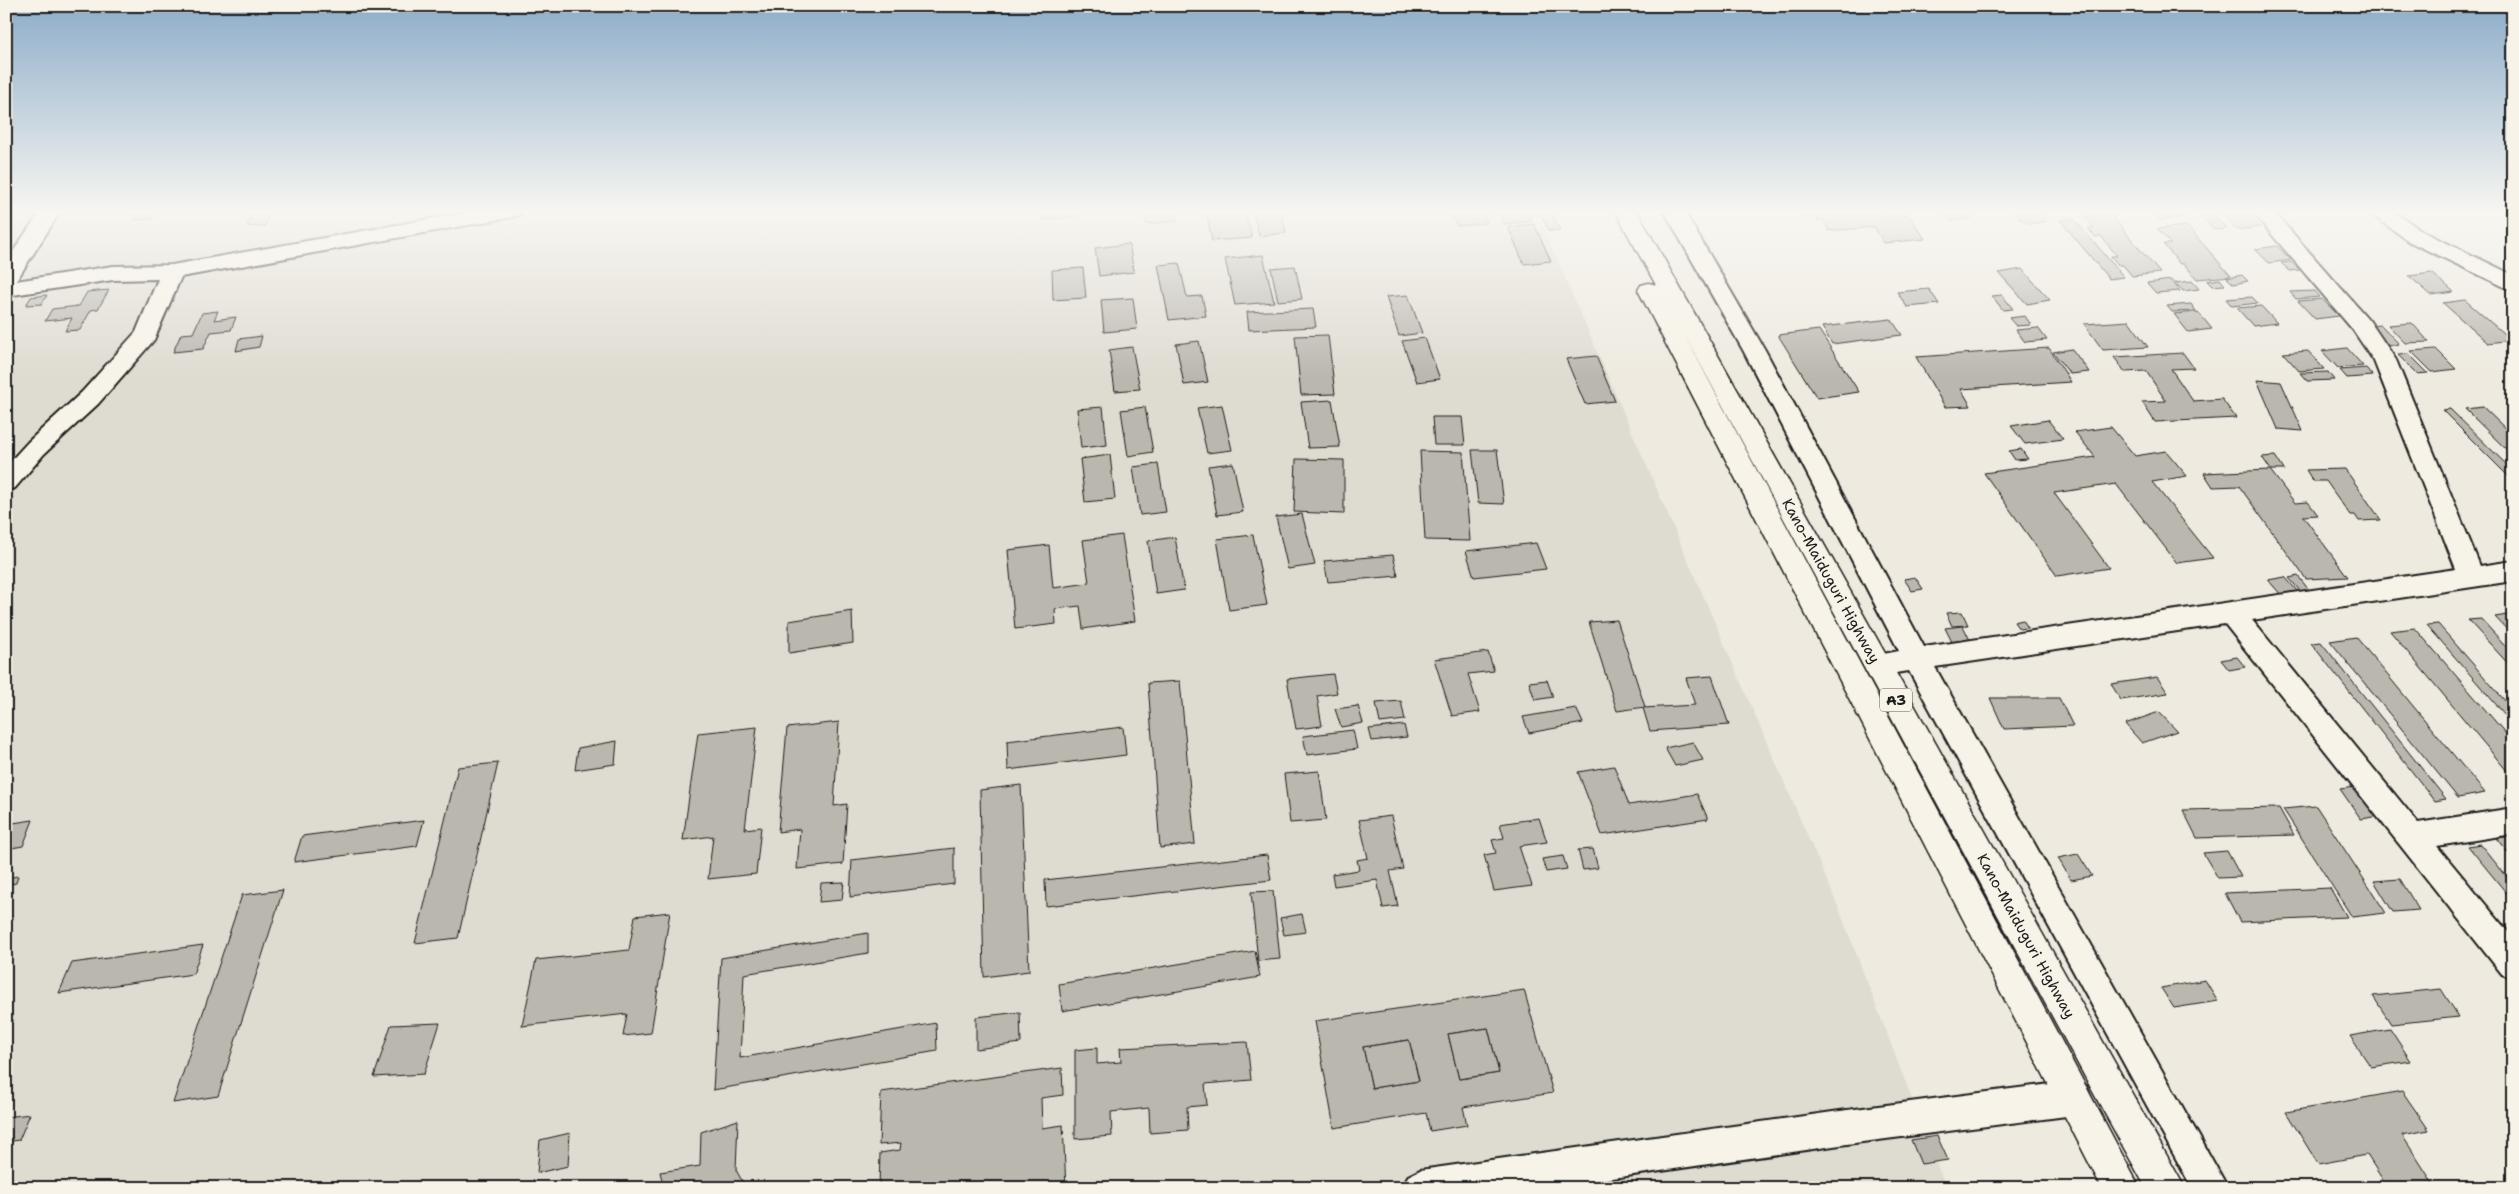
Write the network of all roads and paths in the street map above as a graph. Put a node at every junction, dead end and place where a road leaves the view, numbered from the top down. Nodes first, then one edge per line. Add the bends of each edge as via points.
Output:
1 (14, 267) edge
2 (201, 267) edge
3 (1637, 267) edge
4 (1658, 267) edge
5 (1706, 267) edge
6 (2310, 267) edge
7 (2478, 267) edge
8 (172, 272) junction
9 (6, 279) edge
10 (2513, 284) edge
11 (6, 289) edge
12 (6, 482) edge
13 (2513, 571) edge
14 (2472, 577) junction
15 (2231, 613) junction
16 (1917, 660) junction
17 (1877, 665) junction
18 (2513, 822) edge
19 (2413, 837) junction
20 (2513, 963) edge
21 (2074, 1098) junction
22 (1420, 1188) edge
23 (2122, 1188) edge
24 (2167, 1188) edge
25 (2211, 1188) edge

1 - 9 street
2 - 8 street
3 - 21 highway, Kano-Maiduguri Highway / A3
4 - 17 highway, Kano-Maiduguri Highway / A3
5 - 16 street via 1754,350
6 - 14 street via 2361,325 2385,360
7 - 10 street
8 - 11 street via 113,273
8 - 12 street via 146,335 90,398 36,448
13 - 14 street
14 - 15 street
15 - 16 street
15 - 19 street
16 - 17 street
16 - 25 street
17 - 24 highway, Kano-Maiduguri Highway / A3
18 - 19 street
19 - 20 street
21 - 22 street
21 - 23 highway, Kano-Maiduguri Highway / A3

